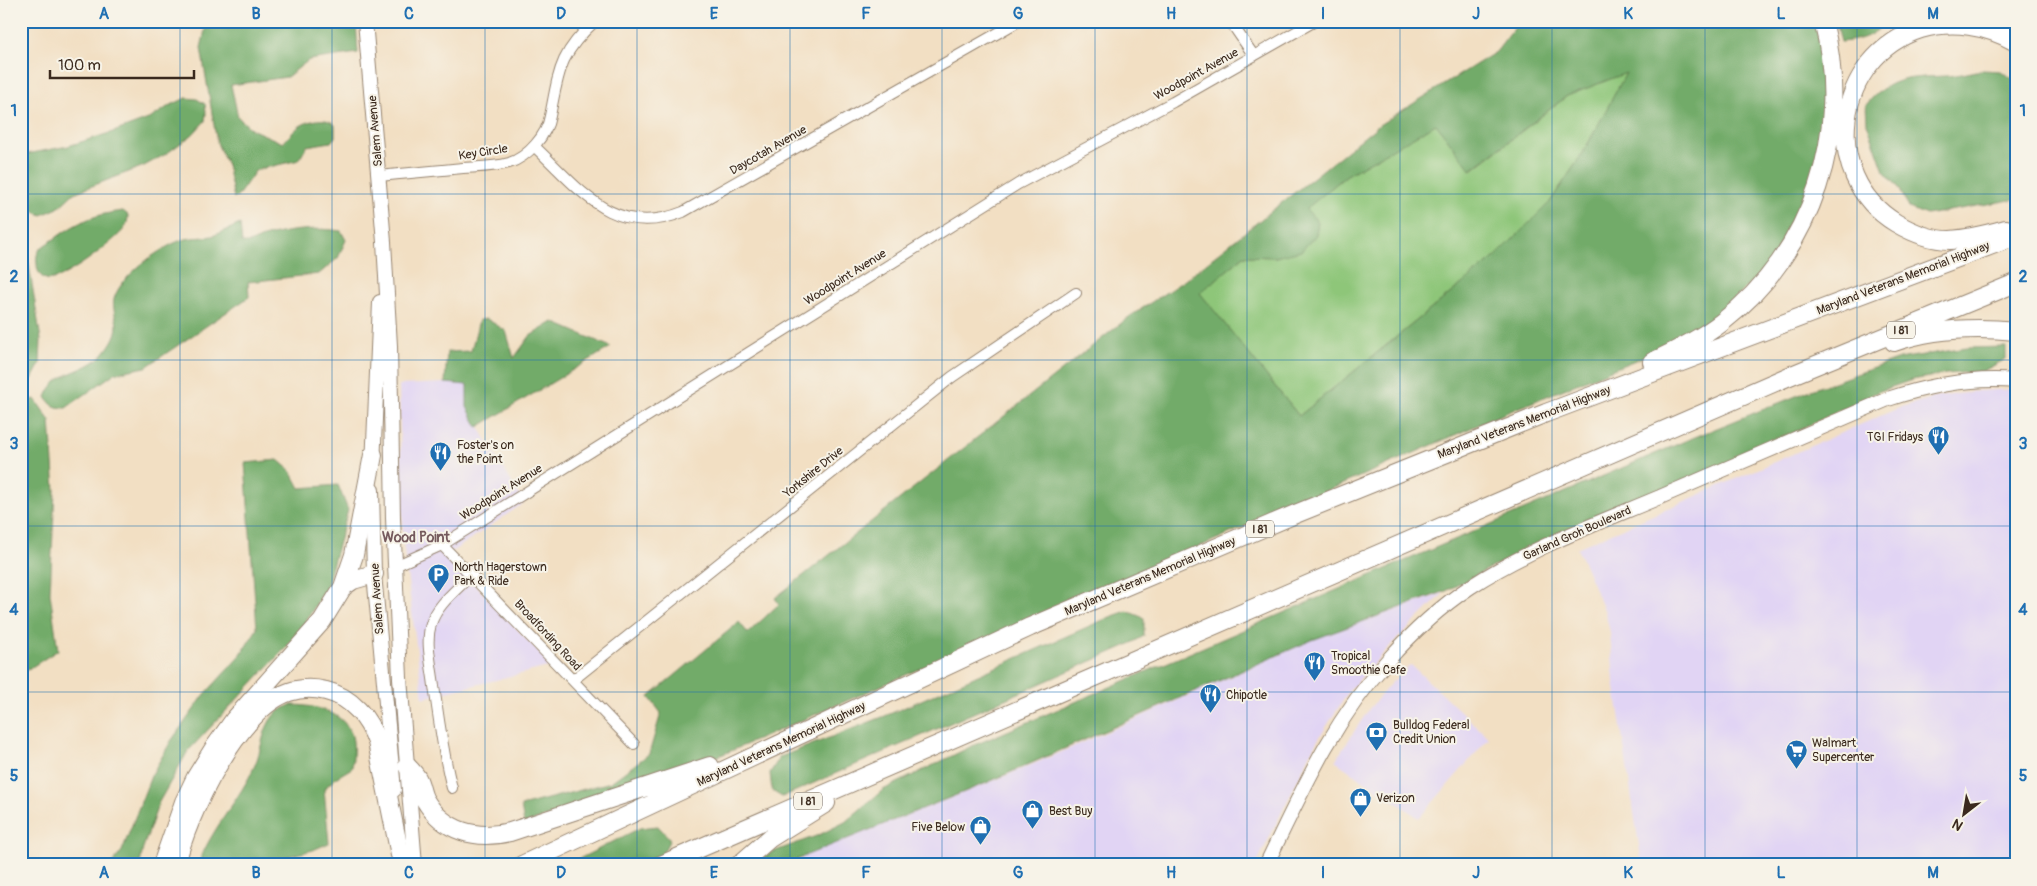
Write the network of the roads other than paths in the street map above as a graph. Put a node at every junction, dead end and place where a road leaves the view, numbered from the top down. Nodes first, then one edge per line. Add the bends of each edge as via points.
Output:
1 (364, 21) edge
2 (594, 21) edge
3 (1019, 21) edge
4 (1230, 21) edge
5 (1315, 21) edge
6 (1823, 21) edge
7 (1996, 21) edge
8 (2016, 33) edge
9 (2016, 42) edge
10 (1254, 56) junction
11 (534, 146) junction
12 (379, 176) junction
13 (2016, 226) edge
14 (2016, 236) edge
15 (384, 242) junction
16 (2016, 283) edge
17 (1076, 293) dead end
18 (2016, 331) edge
19 (1787, 377) junction
20 (2016, 381) edge
21 (1546, 414) junction
22 (373, 455) junction
23 (442, 545) junction
24 (395, 566) junction
25 (374, 574) junction
26 (472, 574) junction
27 (343, 586) junction
28 (572, 680) junction
29 (807, 731) junction
30 (955, 737) junction
31 (634, 744) dead end
32 (407, 766) junction
33 (452, 788) dead end
34 (401, 860) edge
35 (162, 865) edge
36 (176, 865) edge
37 (415, 865) edge
38 (522, 865) edge
39 (660, 865) edge
40 (739, 865) edge
41 (1266, 865) edge

1 - 12 main road, Salem Avenue
2 - 11 street, Key Circle via 562,62 550,118
3 - 11 street, Daycotah Avenue via 667,219 638,220 608,212
4 - 10 street
5 - 10 street, Woodpoint Avenue
6 - 21 highway via 1832,84 1829,139 1815,196 1783,256 1760,286 1720,323 1669,354
7 - 8 main road
9 - 13 highway via 1970,26 1952,24 1931,26 1896,40 1866,68 1858,82 1847,110 1844,133 1852,172 1864,193 1877,209 1909,230 1949,240
10 - 23 street, Woodpoint Avenue via 1018,184
11 - 12 street, Key Circle via 508,163
12 - 15 main road, Salem Avenue
14 - 21 highway, Maryland Veterans Memorial Highway / I 81
15 - 22 main road, Salem Avenue
15 - 24 main road, Salem Avenue
16 - 19 highway, I 81
17 - 28 street, Yorkshire Drive via 952,377
18 - 19 highway via 1974,329 1926,334
19 - 30 highway, I 81
20 - 41 main road, Garland Groh Boulevard via 1960,381 1925,387 1888,399 1516,560 1470,588 1387,660 1335,729
21 - 29 highway, Maryland Veterans Memorial Highway / I 81 via 1399,471 1158,572 1030,627
22 - 25 main road, Salem Avenue
22 - 27 highway via 354,555
23 - 24 street, Woodpoint Avenue
23 - 26 street, Broadfording Road
24 - 25 main road
24 - 32 main road, Salem Avenue
25 - 27 highway
25 - 34 main road, Salem Avenue
26 - 28 street, Broadfording Road
26 - 33 street via 440,606 429,633 444,760
27 - 35 highway via 322,622 234,720 214,748 184,802
28 - 31 street, Broadfording Road
29 - 32 highway via 497,835 469,834 444,822 424,799 417,777
29 - 38 highway, Maryland Veterans Memorial Highway / I 81
30 - 39 highway, I 81
30 - 40 highway via 794,822
32 - 37 main road, Salem Avenue
34 - 36 highway via 372,728 354,705 344,698 331,692 303,689 274,699 244,728 206,785 186,831

